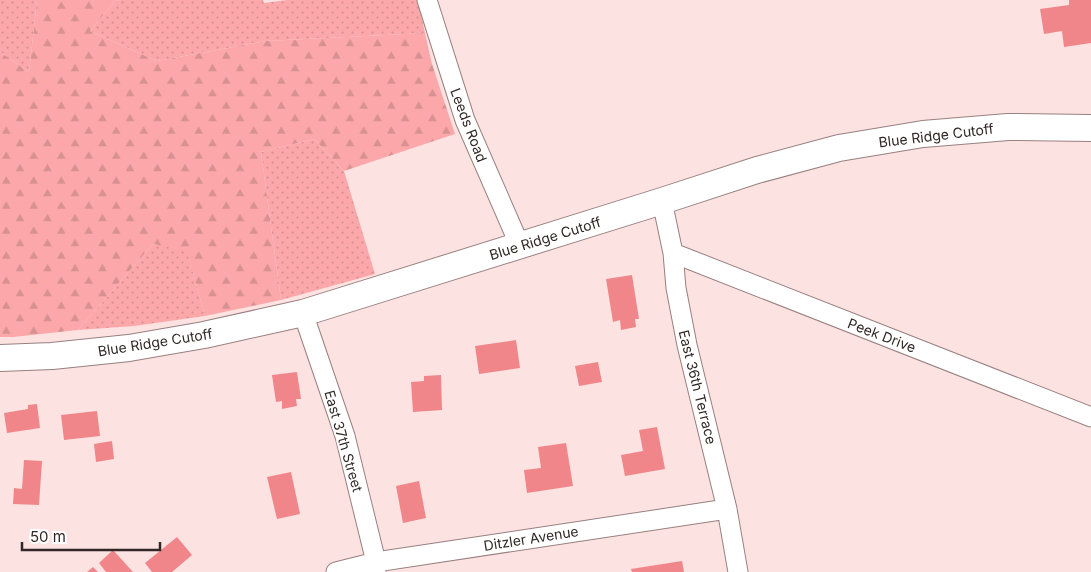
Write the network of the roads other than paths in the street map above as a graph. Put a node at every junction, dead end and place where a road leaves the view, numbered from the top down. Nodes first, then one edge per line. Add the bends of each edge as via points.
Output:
1 (427, 0) edge
2 (1091, 128) edge
3 (662, 201) junction
4 (520, 246) junction
5 (673, 253) junction
6 (303, 313) junction
7 (0, 358) edge
8 (1091, 417) edge
9 (728, 509) junction
10 (376, 567) edge
11 (336, 572) edge
12 (738, 572) edge

1 - 4 street, Leeds Road via 465,120
2 - 3 main road, Blue Ridge Cutoff via 1008,127 923,134 848,146 757,170
3 - 4 main road, Blue Ridge Cutoff
3 - 5 street, East 36th Terrace
4 - 6 main road, Blue Ridge Cutoff
5 - 8 street, Peek Drive
5 - 9 street, East 36th Terrace via 687,345
6 - 7 main road, Blue Ridge Cutoff via 129,348
6 - 10 street, East 37th Street via 345,436
9 - 10 street, Ditzler Avenue
9 - 12 street, East 36th Terrace
10 - 11 street, Ditzler Avenue

